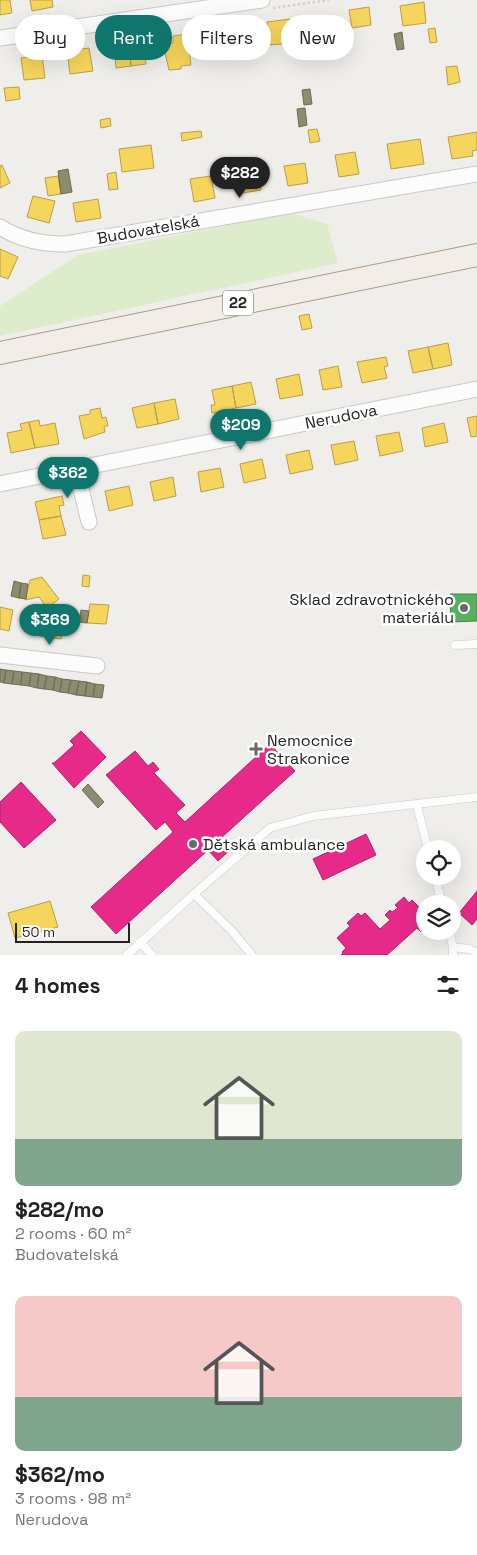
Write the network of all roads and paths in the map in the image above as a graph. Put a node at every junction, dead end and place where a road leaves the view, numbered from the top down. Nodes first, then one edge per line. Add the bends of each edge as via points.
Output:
1 (262, 0) edge
2 (0, 38) edge
3 (477, 174) edge
4 (0, 227) edge
5 (477, 255) edge
6 (0, 353) edge
7 (477, 389) edge
8 (76, 469) junction
9 (0, 484) edge
10 (89, 522) dead end
11 (477, 644) edge
12 (455, 645) dead end
13 (0, 655) edge
14 (96, 666) dead end
15 (477, 797) edge
16 (417, 805) junction
17 (426, 840) edge
18 (194, 894) junction
19 (140, 942) junction
20 (453, 951) edge
21 (477, 953) edge
22 (126, 955) edge
23 (152, 955) edge
24 (252, 955) edge

1 - 2 street
3 - 4 street, Budovatelská via 65,244 28,240
5 - 6 main road, 22
7 - 8 street, Nerudova
8 - 9 street, Nerudova
8 - 10 street
11 - 12 lane
13 - 14 street
15 - 16 lane
16 - 17 lane
16 - 18 lane via 313,816 270,828
18 - 19 lane
18 - 24 lane
19 - 22 lane
19 - 23 lane
20 - 21 lane via 469,949

